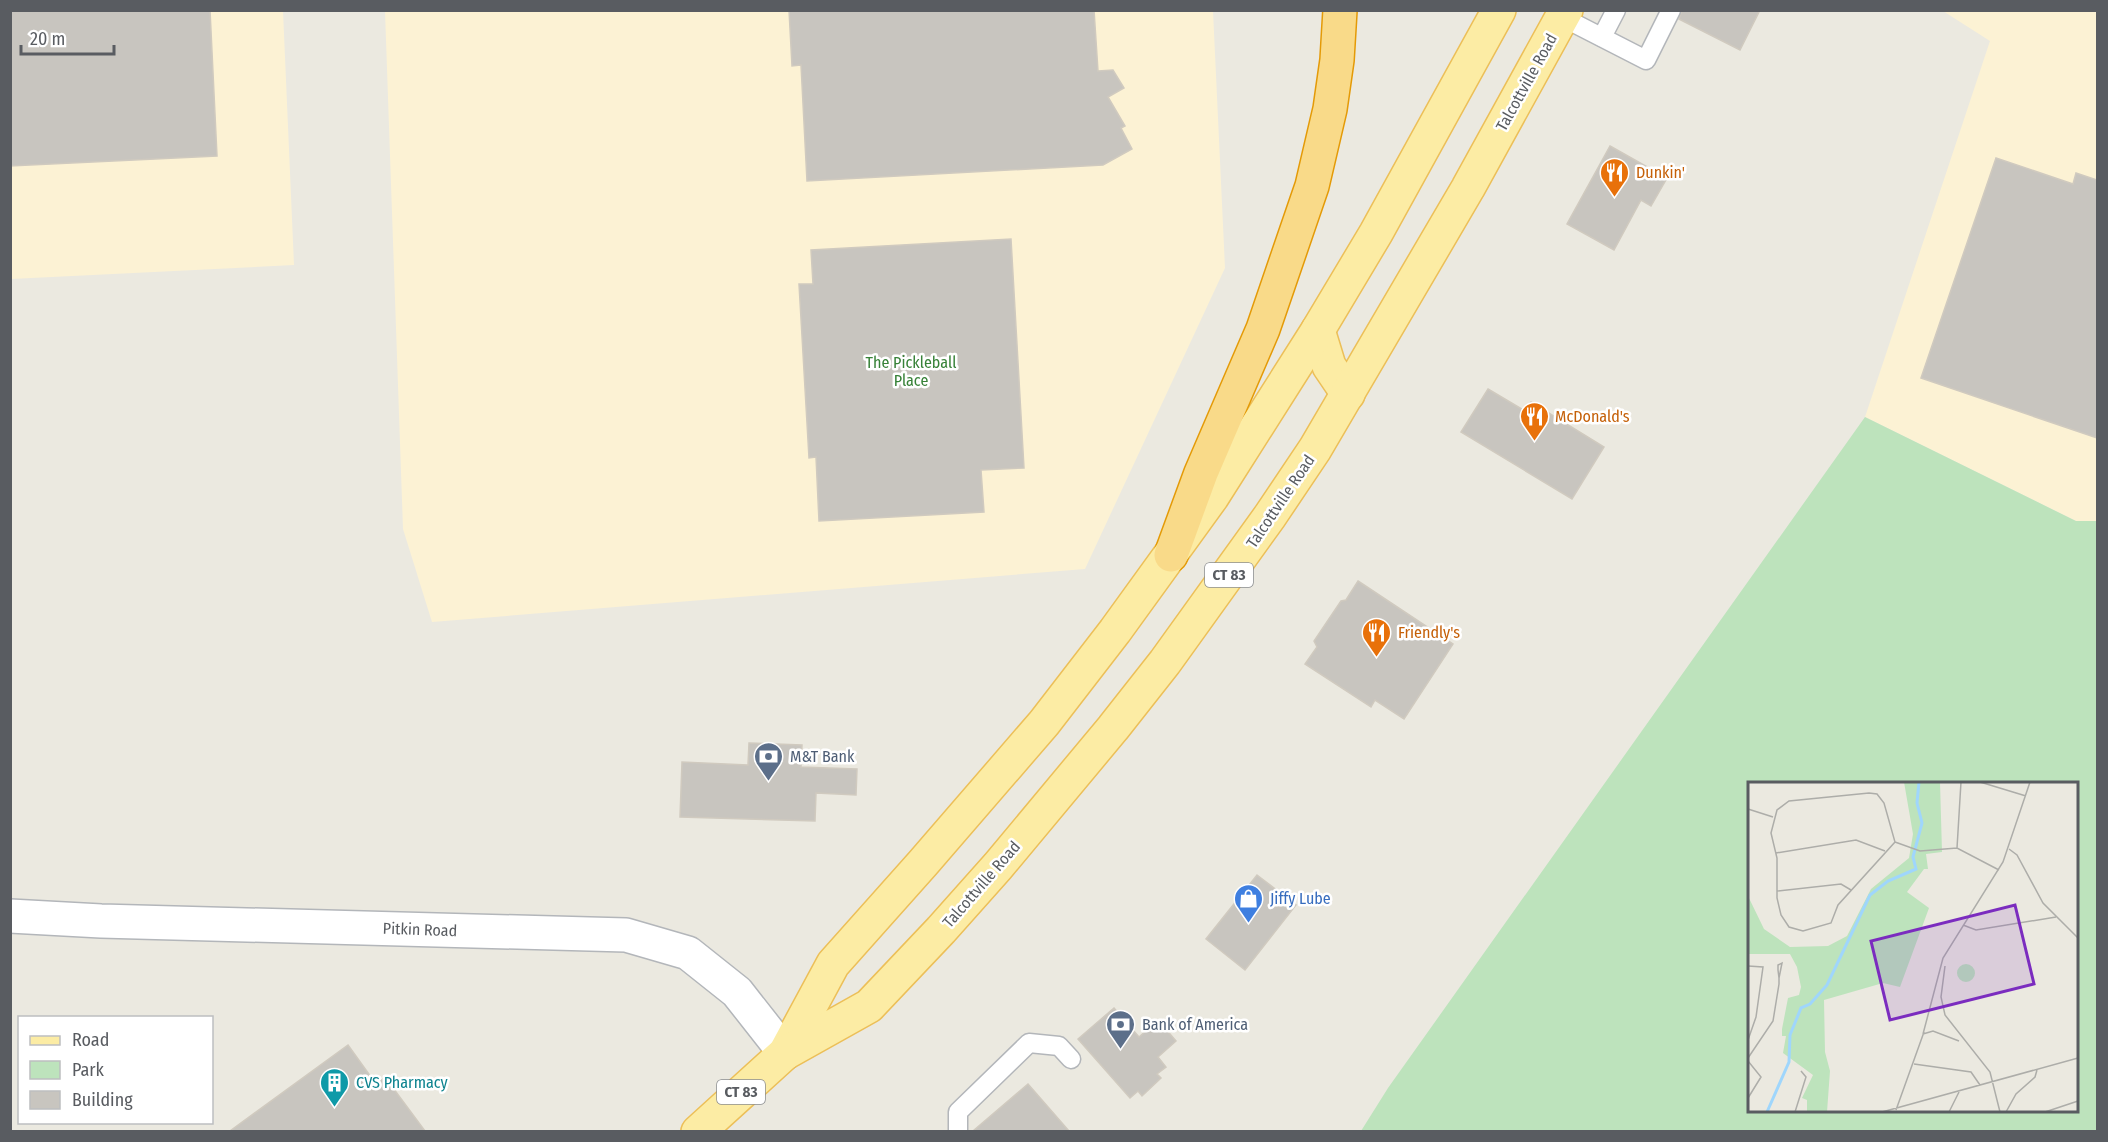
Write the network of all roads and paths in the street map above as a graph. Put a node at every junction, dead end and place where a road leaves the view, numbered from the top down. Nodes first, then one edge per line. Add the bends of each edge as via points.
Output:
1 (1340, 10) edge
2 (1499, 10) edge
3 (1616, 10) edge
4 (1671, 10) edge
5 (1564, 14) edge
6 (1602, 38) junction
7 (1318, 330) junction
8 (1348, 394) junction
9 (1171, 555) junction
10 (10, 916) edge
11 (785, 1053) junction
12 (1071, 1059) dead end
13 (698, 1131) edge
14 (958, 1131) edge

1 - 9 highway via 1330,109 1312,186 1263,329
2 - 7 main road, Talcottville Road / CT 83
3 - 6 lane
4 - 6 lane via 1646,60
5 - 6 lane
5 - 8 main road, Talcottville Road / CT 83
7 - 8 main road via 1329,366
7 - 9 main road, Talcottville Road / CT 83 via 1244,449
8 - 11 main road, Talcottville Road / CT 83 via 1270,516 1172,653 998,866 869,1006
9 - 11 main road, Talcottville Road / CT 83 via 1044,723 833,964
10 - 11 street, Pitkin Road via 626,935 688,953 737,993
11 - 13 main road, Talcottville Road / CT 83
12 - 14 lane via 1059,1046 1029,1043 958,1112

